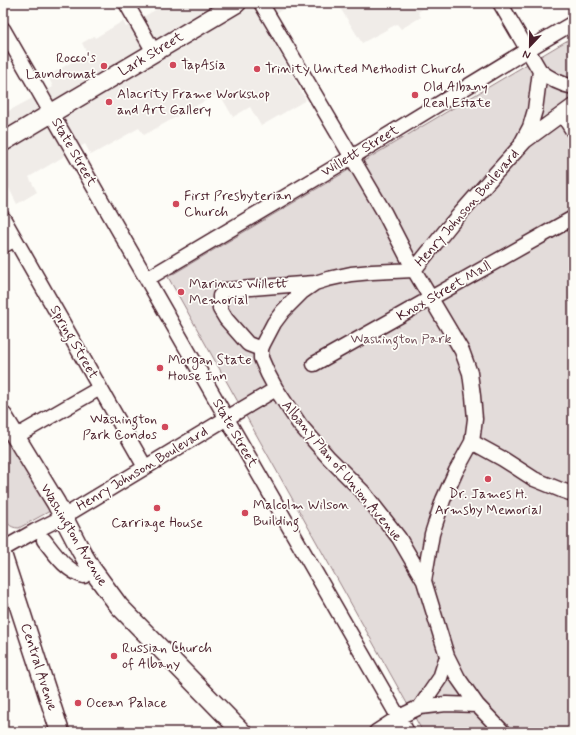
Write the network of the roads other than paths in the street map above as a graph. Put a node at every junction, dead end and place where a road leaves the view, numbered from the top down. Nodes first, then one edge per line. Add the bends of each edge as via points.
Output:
1 (126, 3) edge
2 (238, 3) edge
3 (261, 3) edge
4 (500, 3) edge
5 (573, 23) edge
6 (3, 29) edge
7 (527, 50) junction
8 (154, 52) junction
9 (540, 71) junction
10 (573, 87) edge
11 (573, 106) edge
12 (51, 113) junction
13 (562, 115) junction
14 (573, 132) edge
15 (3, 142) edge
16 (517, 151) junction
17 (352, 157) junction
18 (3, 218) edge
19 (573, 218) edge
20 (8, 243) edge
21 (414, 270) junction
22 (147, 279) junction
23 (315, 283) junction
24 (431, 298) junction
25 (261, 349) junction
26 (314, 364) dead end
27 (100, 388) junction
28 (276, 389) junction
29 (3, 416) edge
30 (227, 418) junction
31 (15, 437) junction
32 (472, 442) junction
33 (145, 467) junction
34 (573, 494) edge
35 (63, 517) junction
36 (44, 540) dead end
37 (3, 548) edge
38 (3, 557) edge
39 (84, 576) dead end
40 (424, 580) junction
41 (447, 656) junction
42 (477, 705) junction
43 (420, 707) junction
44 (399, 717) junction
45 (60, 732) edge
46 (242, 732) edge
47 (376, 732) edge
48 (407, 732) edge
49 (503, 732) edge

1 - 8 street
2 - 8 main road, Lark Street
3 - 17 street
4 - 7 street
5 - 7 street, Willett Street
6 - 12 street, State Street
7 - 9 street
7 - 17 street, Willett Street
8 - 12 main road, Lark Street
9 - 10 street via 549,78
9 - 16 street via 535,110 530,127
11 - 13 street, Henry Johnson Boulevard
12 - 15 main road, Lark Street
12 - 22 street, State Street
13 - 14 street
13 - 16 street, Henry Johnson Boulevard via 525,141
16 - 21 street, Henry Johnson Boulevard via 451,224
17 - 21 street
17 - 22 street, Willett Street
18 - 20 street, Spring Street
19 - 24 street, Knox Street Mall
20 - 27 street, Spring Street
21 - 23 street, Henry Johnson Boulevard via 351,274
21 - 24 street
22 - 30 street, State Street
23 - 25 street, Henry Johnson Boulevard via 302,292 283,312 274,323
23 - 25 street via 225,290 220,296 220,310 226,319 248,344
24 - 26 street, Knox Street Mall
24 - 32 street via 462,351 470,373 475,419
25 - 28 street via 261,358
27 - 31 street
27 - 33 street, Spring Street
28 - 30 street, Henry Johnson Boulevard
28 - 40 street, Albany Plan of Union Avenue via 300,425 363,492 399,538
29 - 31 main road, Washington Avenue
30 - 33 street, Henry Johnson Boulevard
30 - 44 street, State Street
31 - 35 main road, Washington Avenue
32 - 34 street via 534,479
32 - 40 street via 443,500 432,534
33 - 35 street, Henry Johnson Boulevard
35 - 37 street, Henry Johnson Boulevard
35 - 46 main road, Washington Avenue via 90,568 119,606
36 - 39 street, Washington Avenue via 65,565 76,574
38 - 45 main road, Central Avenue
40 - 41 street, Albany Plan of Union Avenue
41 - 42 street, Albany Plan of Union Avenue via 458,678
41 - 43 street via 440,678
42 - 43 street via 446,704
42 - 49 street, Albany Plan of Union Avenue
43 - 44 street
44 - 47 street
44 - 48 street, State Street

